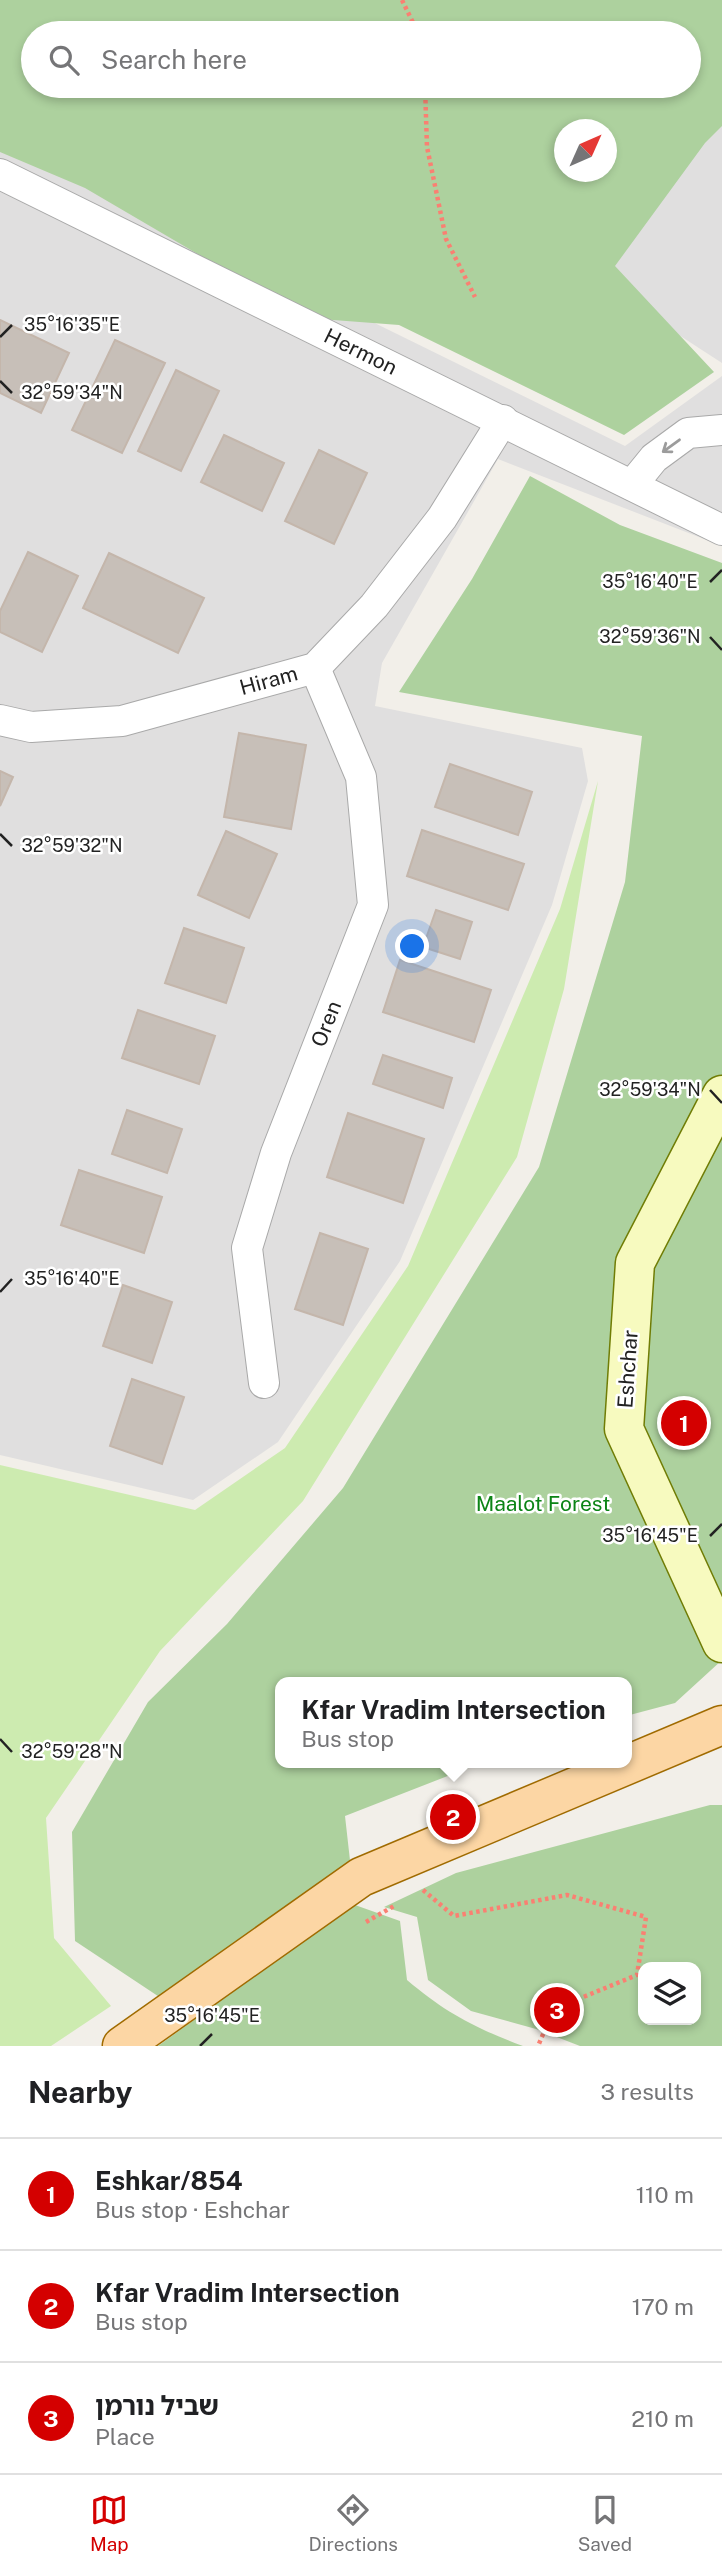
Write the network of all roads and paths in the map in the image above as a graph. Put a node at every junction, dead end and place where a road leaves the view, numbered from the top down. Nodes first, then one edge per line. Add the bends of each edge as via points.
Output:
1 (402, 0) edge
2 (412, 21) edge
3 (425, 98) edge
4 (0, 174) edge
5 (475, 297) dead end
6 (503, 420) junction
7 (722, 430) edge
8 (632, 485) junction
9 (722, 530) edge
10 (315, 668) junction
11 (0, 720) edge
12 (722, 1095) edge
13 (264, 1383) dead end
14 (722, 1643) edge
15 (722, 1726) edge
16 (632, 1764) edge
17 (622, 1768) edge
18 (412, 1895) dead end
19 (402, 1901) dead end
20 (320, 1905) junction
21 (122, 2046) edge
22 (538, 2046) edge

1 - 2 path
3 - 5 path via 427,147 446,239
4 - 6 street, Hermon
6 - 8 street, Hermon
6 - 10 street, Hiram via 442,518 374,606
7 -> 8 street via 688,433 654,458
8 - 9 street, Hermon
10 - 11 street, Hiram via 122,721 31,727
10 - 13 street, Oren via 361,777 373,905 276,1153 247,1248
12 - 14 main road, Eshchar via 635,1263 624,1429
15 - 16 main road
17 - 20 main road via 361,1877
18 - 22 path via 423,1889 454,1916 567,1895 646,1917 637,1975 554,2009
19 - 20 path via 361,1925
20 - 21 main road

